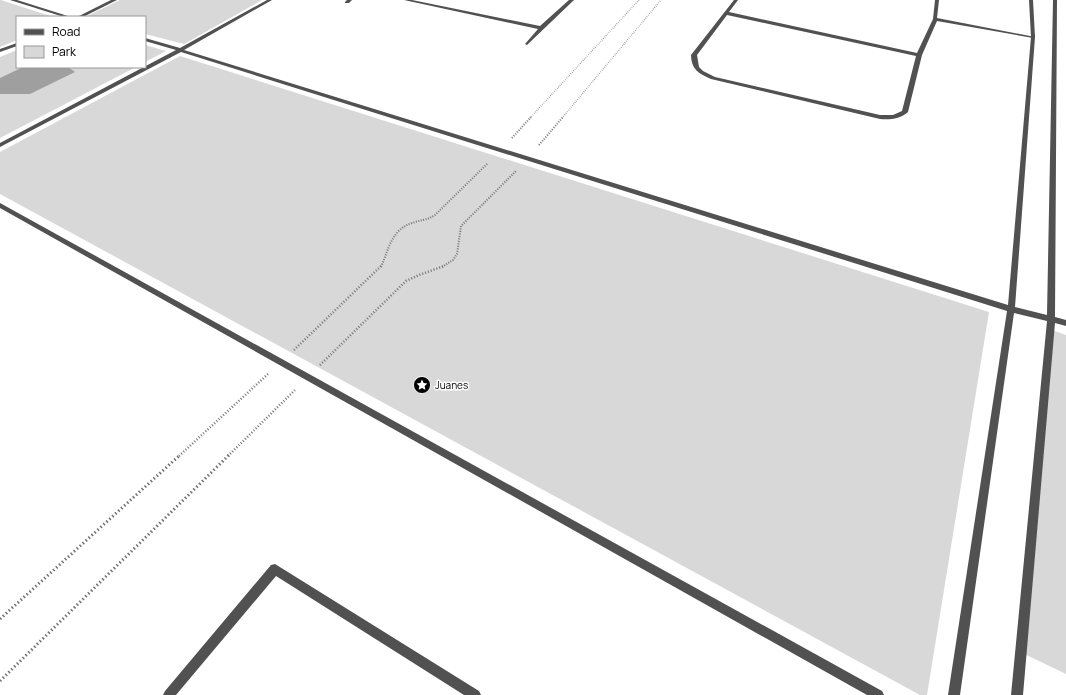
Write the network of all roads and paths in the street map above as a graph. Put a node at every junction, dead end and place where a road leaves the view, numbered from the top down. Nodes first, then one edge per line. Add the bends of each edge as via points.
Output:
1 (12, 0) edge
2 (115, 0) edge
3 (270, 0) edge
4 (406, 0) edge
5 (572, 0) edge
6 (639, 0) edge
7 (662, 0) edge
8 (736, 0) edge
9 (937, 0) edge
10 (1031, 0) edge
11 (1055, 0) edge
12 (726, 13) junction
13 (66, 16) edge
14 (81, 16) edge
15 (935, 19) junction
16 (541, 28) junction
17 (1033, 37) junction
18 (146, 39) edge
19 (16, 44) edge
20 (527, 44) dead end
21 (182, 49) junction
22 (0, 51) edge
23 (919, 55) junction
24 (146, 68) edge
25 (146, 68) edge
26 (0, 145) edge
27 (502, 150) junction
28 (528, 158) junction
29 (0, 205) edge
30 (1011, 309) junction
31 (1051, 319) junction
32 (1066, 323) edge
33 (281, 362) junction
34 (308, 377) junction
35 (0, 619) edge
36 (0, 681) edge
37 (174, 693) edge
38 (475, 695) edge
39 (878, 695) edge
40 (954, 695) edge
41 (1017, 695) edge

1 - 13 street
2 - 14 street
3 - 21 street
4 - 16 street
5 - 16 street
6 - 27 path
7 - 28 path
8 - 12 street
9 - 15 street
10 - 17 street
11 - 31 street
12 - 23 street
12 - 23 street via 694,55 696,69 702,74 880,117 890,118 905,112
15 - 17 street
15 - 23 street
16 - 20 street
17 - 30 street
18 - 21 street
19 - 22 street
21 - 25 street
21 - 27 street
24 - 26 street
27 - 28 street
27 - 33 path via 435,215 428,220 402,227 392,236 381,267
28 - 30 street
28 - 34 path via 461,226 457,254 450,263 414,275 406,281
29 - 33 street
30 - 31 street
30 - 40 street
31 - 32 street
31 - 41 street
33 - 34 street
33 - 35 path
34 - 36 path
34 - 39 street
37 - 38 street via 275,569

